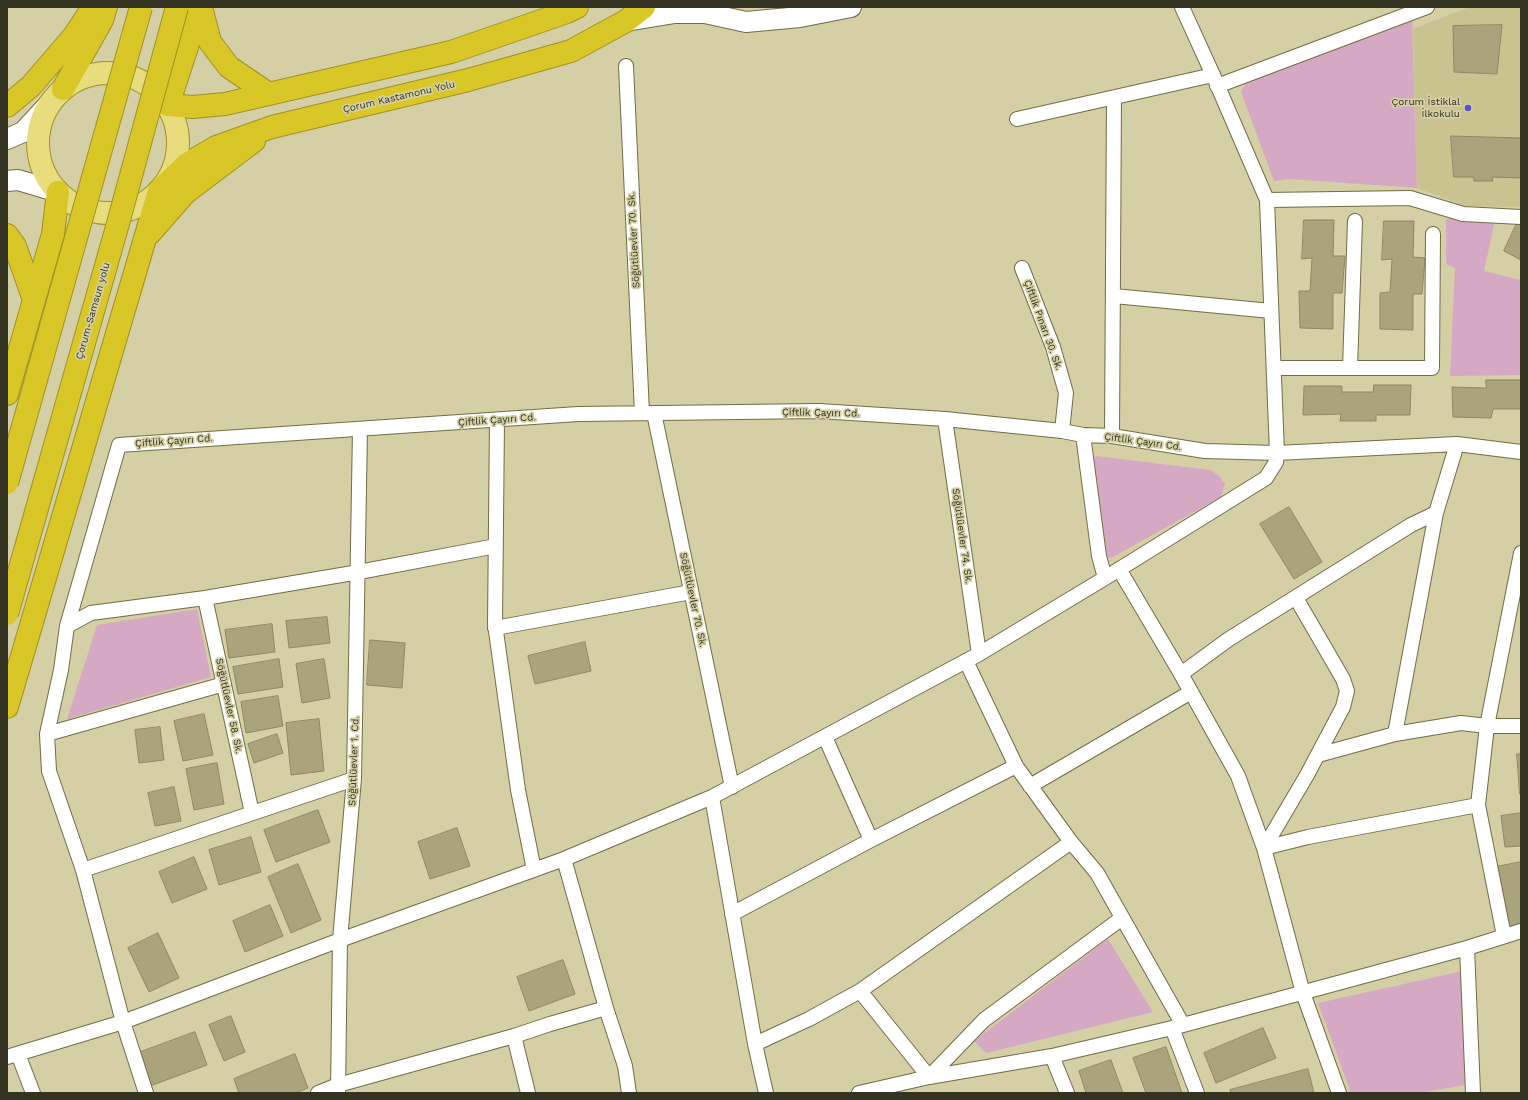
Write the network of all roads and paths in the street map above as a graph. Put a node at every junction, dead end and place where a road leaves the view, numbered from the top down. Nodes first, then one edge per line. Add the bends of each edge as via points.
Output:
1 (93, 7) edge
2 (106, 7) edge
3 (141, 7) edge
4 (177, 7) edge
5 (201, 7) edge
6 (577, 7) edge
7 (644, 7) edge
8 (850, 7) edge
9 (1182, 7) edge
10 (1428, 7) edge
11 (626, 21) junction
12 (626, 66) dead end
13 (1215, 81) junction
14 (63, 89) junction
15 (269, 94) junction
16 (1114, 98) junction
17 (168, 105) junction
18 (7, 106) edge
19 (1017, 119) dead end
20 (272, 127) junction
21 (7, 139) edge
22 (7, 181) edge
23 (159, 191) junction
24 (58, 192) junction
25 (1267, 200) junction
26 (1521, 216) edge
27 (1355, 221) dead end
28 (1434, 234) dead end
29 (7, 235) edge
30 (145, 238) junction
31 (1022, 268) dead end
32 (1114, 296) junction
33 (34, 300) junction
34 (1271, 311) junction
35 (1274, 368) junction
36 (1350, 368) junction
37 (7, 394) edge
38 (648, 413) junction
39 (944, 419) junction
40 (497, 420) junction
41 (360, 429) junction
42 (1062, 431) junction
43 (1083, 435) junction
44 (1112, 436) junction
45 (1457, 444) junction
46 (1521, 452) edge
47 (1277, 453) junction
48 (7, 483) edge
49 (1436, 513) junction
50 (496, 546) junction
51 (1521, 553) edge
52 (1119, 569) junction
53 (359, 572) junction
54 (1105, 578) junction
55 (691, 592) junction
56 (205, 598) junction
57 (1296, 598) junction
58 (7, 614) edge
59 (67, 626) junction
60 (495, 628) junction
61 (979, 654) junction
62 (966, 661) junction
63 (1181, 674) junction
64 (224, 684) junction
65 (1191, 692) junction
66 (7, 707) edge
67 (1488, 726) junction
68 (1521, 726) edge
69 (47, 734) junction
70 (1395, 734) junction
71 (825, 737) junction
72 (1318, 755) junction
73 (1016, 766) junction
74 (354, 779) junction
75 (1030, 786) junction
76 (732, 787) junction
77 (712, 797) junction
78 (1478, 806) junction
79 (252, 813) junction
80 (871, 840) junction
81 (1071, 842) junction
82 (1264, 848) junction
83 (564, 859) junction
84 (83, 870) junction
85 (534, 870) junction
86 (732, 914) junction
87 (1122, 918) junction
88 (1521, 931) edge
89 (1504, 936) junction
90 (340, 940) junction
91 (1467, 948) junction
92 (860, 991) junction
93 (1303, 993) junction
94 (606, 1008) junction
95 (123, 1022) junction
96 (1178, 1027) junction
97 (514, 1036) junction
98 (755, 1044) junction
99 (13, 1056) edge
100 (1052, 1056) junction
101 (929, 1077) junction
102 (338, 1089) edge
103 (33, 1093) edge
104 (146, 1093) edge
105 (318, 1093) edge
106 (528, 1093) edge
107 (629, 1093) edge
108 (766, 1093) edge
109 (859, 1093) edge
110 (1067, 1093) edge
111 (1197, 1093) edge
112 (1339, 1093) edge
113 (1474, 1093) edge

1 - 18 highway via 74,36 36,80
2 - 14 highway via 102,20
3 - 48 highway, bridge
4 - 58 highway, Çorum-Samsun yolu, bridge
5 - 15 highway via 210,42 229,67
5 - 17 highway
6 - 15 highway via 451,52
7 - 11 highway, Çorum Kastamonu Yolu
8 - 11 street via 800,17 746,22 705,13 676,13
9 - 13 street
10 - 13 street
11 - 20 highway, Çorum Kastamonu Yolu via 571,51 468,80
12 - 38 street, Söğütlüevler 70. Sk.
13 - 16 street
13 - 25 street
14 - 17 main road via 83,77 107,72 130,76 152,87
14 - 21 street via 23,132
14 - 24 main road via 48,107 39,136 39,151 45,173
15 - 17 highway via 225,104 193,107
16 - 19 street
16 - 32 street
17 - 23 main road via 177,126 178,149 172,172
20 - 23 highway, Çorum Kastamonu Yolu via 216,147 187,164
20 - 30 highway via 185,193
22 - 24 street via 18,180
23 - 24 main road via 141,205 120,212 97,212 76,205
23 - 30 highway
24 - 33 highway via 53,234
25 - 26 street via 1410,198 1463,214
25 - 34 street
27 - 36 street
28 - 36 street via 1432,368
29 - 33 highway via 15,246
30 - 66 highway
31 - 42 street, Çiftlik Pınarı 30. Sk. via 1053,347 1066,393
32 - 34 street
32 - 44 street
33 - 37 highway
34 - 35 street
35 - 36 street
35 - 47 street
38 - 39 street, Çiftlik Çayırı Cd. via 819,411
38 - 40 street, Çiftlik Çayırı Cd. via 578,414
38 - 55 street, Söğütlüevler 70. Sk.
39 - 42 street, Çiftlik Çayırı Cd.
39 - 61 street, Söğütlüevler 74. Sk.
40 - 41 street, Çiftlik Çayırı Cd.
40 - 50 street
41 - 53 street, Söğütlüevler 1. Cd.
41 - 59 street, Çiftlik Çayırı Cd. via 119,445
42 - 43 street, Çiftlik Çayırı Cd.
43 - 44 street, Çiftlik Çayırı Cd.
43 - 54 street via 1099,556
44 - 47 street, Çiftlik Çayırı Cd. via 1205,450
45 - 46 street, Çiftlik Çayırı Cd.
45 - 47 street, Çiftlik Çayırı Cd.
45 - 49 street
47 - 52 street via 1276,462 1266,478
49 - 57 street via 1411,524
49 - 70 street
50 - 53 street
50 - 60 street
51 - 67 street
52 - 54 street
52 - 63 street
53 - 56 street
53 - 74 street, Söğütlüevler 1. Cd.
54 - 61 street
55 - 60 street
55 - 76 street, Söğütlüevler 70. Sk.
56 - 59 street via 91,612
56 - 64 street, Söğütlüevler 58. Sk.
57 - 63 street via 1229,639
57 - 72 street via 1343,679 1346,691 1343,708
59 - 69 street via 62,670
60 - 85 street via 518,790
61 - 62 street
62 - 71 street
62 - 73 street
63 - 65 street
64 - 69 street
64 - 79 street, Söğütlüevler 58. Sk.
65 - 75 street
65 - 82 street via 1238,776
67 - 68 street
67 - 70 street via 1461,723
67 - 78 street
69 - 84 street via 49,771
70 - 72 street
71 - 76 street
71 - 80 street
72 - 82 street
73 - 75 street
73 - 80 street
74 - 79 street
74 - 90 street, Söğütlüevler 1. Cd.
75 - 81 street
76 - 77 street
77 - 83 street
77 - 86 street
78 - 82 street via 1308,837
78 - 89 street
79 - 84 street
80 - 86 street
81 - 87 street via 1097,873
81 - 92 street
82 - 93 street
83 - 85 street
83 - 94 street
84 - 95 street
85 - 90 street
86 - 98 street
87 - 96 street
87 - 101 street via 984,1020
88 - 89 street
89 - 91 street
90 - 95 street
90 - 102 street, Söğütlüevler 1. Cd.
91 - 93 street
91 - 113 street
92 - 98 street via 809,1019
92 - 101 street
93 - 96 street
93 - 112 street
94 - 97 street
94 - 107 street via 625,1066
95 - 99 street
95 - 104 street
96 - 100 street
96 - 111 street
97 - 102 street
97 - 106 street
98 - 108 street
99 - 103 street
100 - 101 street
100 - 110 street
101 - 109 street
102 - 105 street

